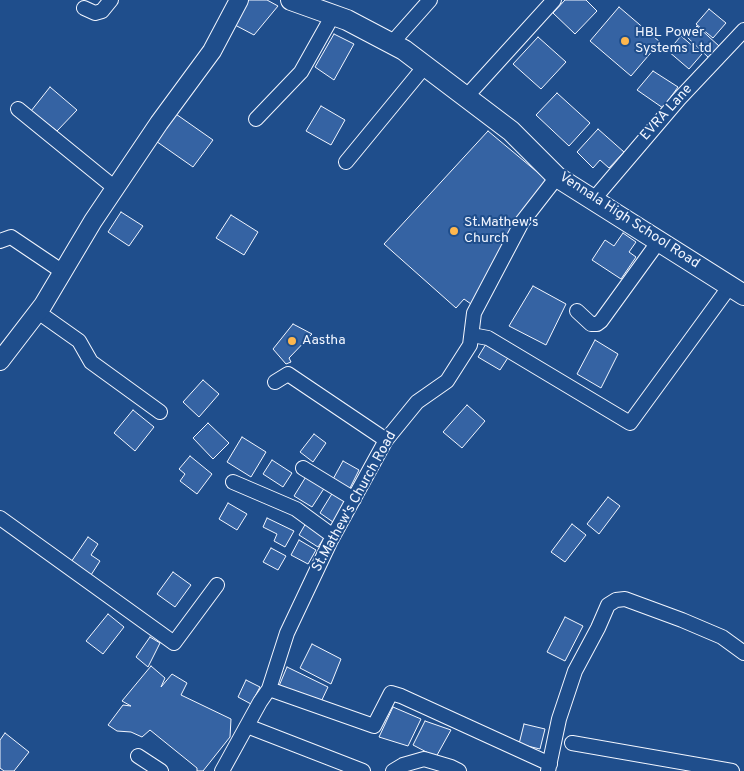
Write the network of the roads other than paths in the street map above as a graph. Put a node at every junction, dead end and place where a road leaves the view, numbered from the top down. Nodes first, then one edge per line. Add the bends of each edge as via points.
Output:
1 (111, 0) edge
2 (239, 0) edge
3 (292, 0) edge
4 (430, 0) edge
5 (554, 0) edge
6 (317, 4) edge
7 (84, 8) dead end
8 (333, 15) junction
9 (744, 30) edge
10 (391, 44) junction
11 (425, 66) junction
12 (466, 98) junction
13 (18, 109) dead end
14 (256, 119) dead end
15 (346, 162) dead end
16 (557, 177) junction
17 (115, 188) junction
18 (593, 200) junction
19 (659, 240) junction
20 (0, 241) edge
21 (63, 272) junction
22 (737, 291) edge
23 (577, 311) dead end
24 (38, 312) junction
25 (472, 335) junction
26 (0, 361) edge
27 (275, 382) dead end
28 (160, 412) dead end
29 (386, 440) junction
30 (303, 468) dead end
31 (233, 482) dead end
32 (354, 499) junction
33 (0, 518) edge
34 (333, 536) junction
35 (217, 585) dead end
36 (744, 653) edge
37 (269, 689) junction
38 (247, 726) junction
39 (572, 743) dead end
40 (138, 756) dead end
41 (549, 767) edge
42 (161, 771) edge
43 (222, 771) edge
44 (363, 771) edge
45 (393, 771) edge
46 (459, 771) edge
47 (732, 771) edge
48 (738, 771) edge
49 (744, 771) edge

1 - 7 street via 102,11 95,13
2 - 17 street via 212,51
3 - 6 main road, Vennala High School Road
4 - 10 street
5 - 12 street
6 - 8 main road, Vennala High School Road
8 - 10 main road, Vennala High School Road
8 - 14 street via 301,72
9 - 18 street, EVRA Lane via 678,99
10 - 11 main road, Vennala High School Road
11 - 12 main road, Vennala High School Road
11 - 15 street
12 - 16 main road, Vennala High School Road via 511,131
13 - 17 street
16 - 18 main road, Vennala High School Road
16 - 25 street, St.Mathew's Church Road via 522,222 474,313
17 - 21 street
18 - 19 main road, Vennala High School Road
19 - 22 main road, Vennala High School Road
19 - 23 street via 601,321 591,324
20 - 21 street via 11,237
21 - 24 street
22 - 25 street via 630,423 488,338
24 - 26 street
24 - 28 street via 79,341 92,362
25 - 29 street, St.Mathew's Church Road via 470,346 447,381 417,402
27 - 29 street via 288,374
29 - 32 street, St.Mathew's Church Road
30 - 32 street
31 - 34 street via 296,508
32 - 34 street, St.Mathew's Church Road
33 - 35 street via 174,643
34 - 37 street, St.Mathew's Church Road via 287,633
36 - 41 street via 722,637 682,620 625,599 616,600 608,606 575,671 559,719
37 - 38 street, St.Mathew's Church Road
37 - 41 street via 374,726 391,693
38 - 43 street, St.Mathew's Church Road
38 - 44 street
39 - 47 street
40 - 42 street
45 - 46 street via 424,758
48 - 49 street

